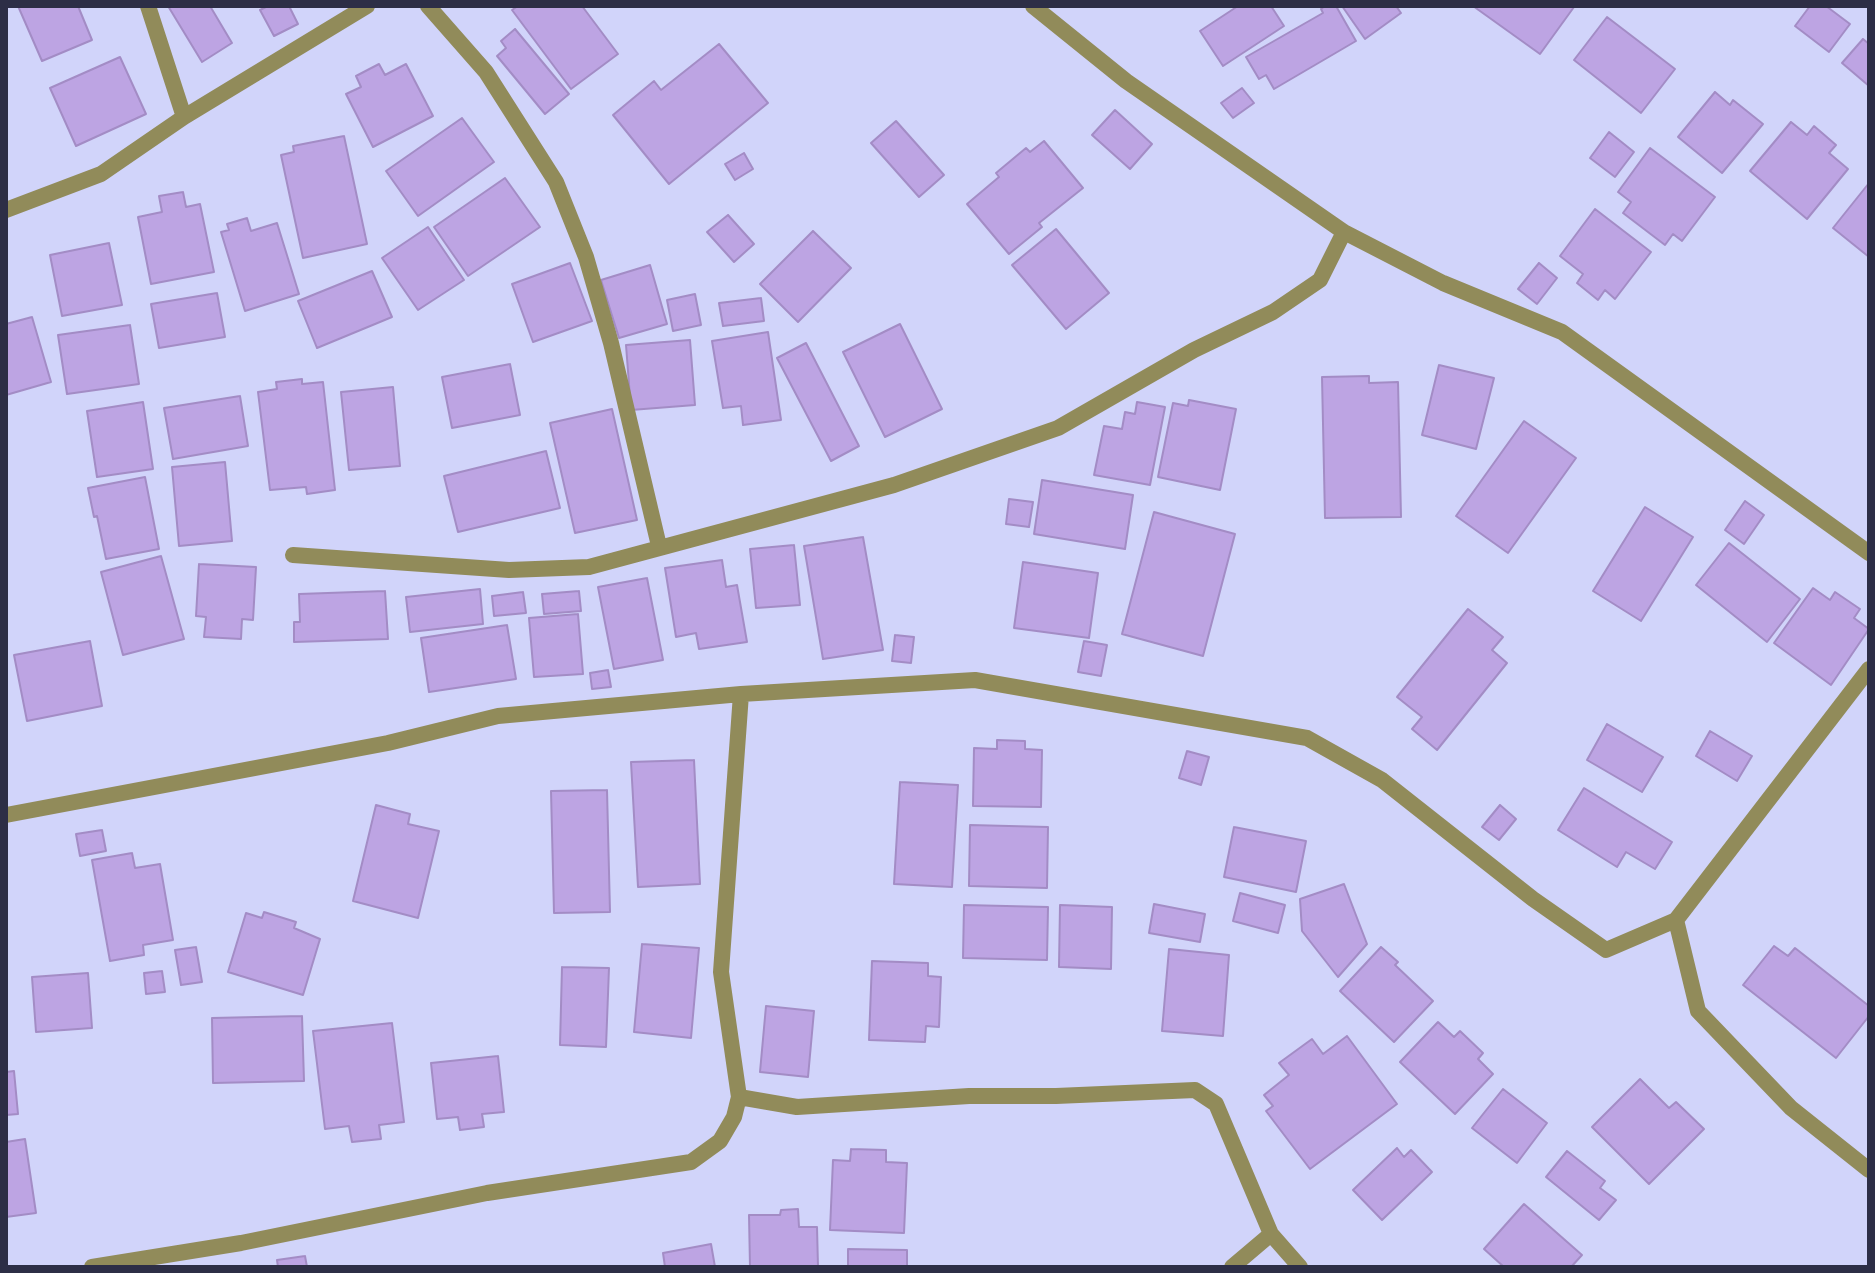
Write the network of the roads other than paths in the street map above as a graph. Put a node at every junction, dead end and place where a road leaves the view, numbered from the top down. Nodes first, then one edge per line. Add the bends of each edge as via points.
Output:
1 (148, 6) edge
2 (367, 6) edge
3 (428, 6) edge
4 (1033, 6) edge
5 (184, 117) junction
6 (6, 210) edge
7 (1344, 232) junction
8 (659, 546) junction
9 (1869, 553) edge
10 (293, 555) dead end
11 (1869, 669) edge
12 (741, 694) junction
13 (6, 815) edge
14 (1676, 920) junction
15 (739, 1097) junction
16 (1869, 1170) edge
17 (1271, 1234) junction
18 (92, 1267) edge
19 (1232, 1267) edge
20 (1300, 1267) edge

1 - 5 street
2 - 5 street
3 - 8 street via 486,72 556,182 586,257 611,343
4 - 7 street via 1126,81
5 - 6 street via 101,174
7 - 8 street via 1320,280 1285,304 1058,428 894,485
7 - 9 street via 1443,283 1562,332
8 - 10 street via 589,567 509,570
11 - 14 street
12 - 13 street via 498,716 388,743
12 - 14 street via 975,680 1307,738 1382,780 1606,950
12 - 15 street via 721,972
14 - 16 street via 1698,1011 1791,1108
15 - 17 street via 797,1107 1195,1090 1216,1104
15 - 18 street via 720,1141 691,1162 487,1193
17 - 19 street
17 - 20 street

